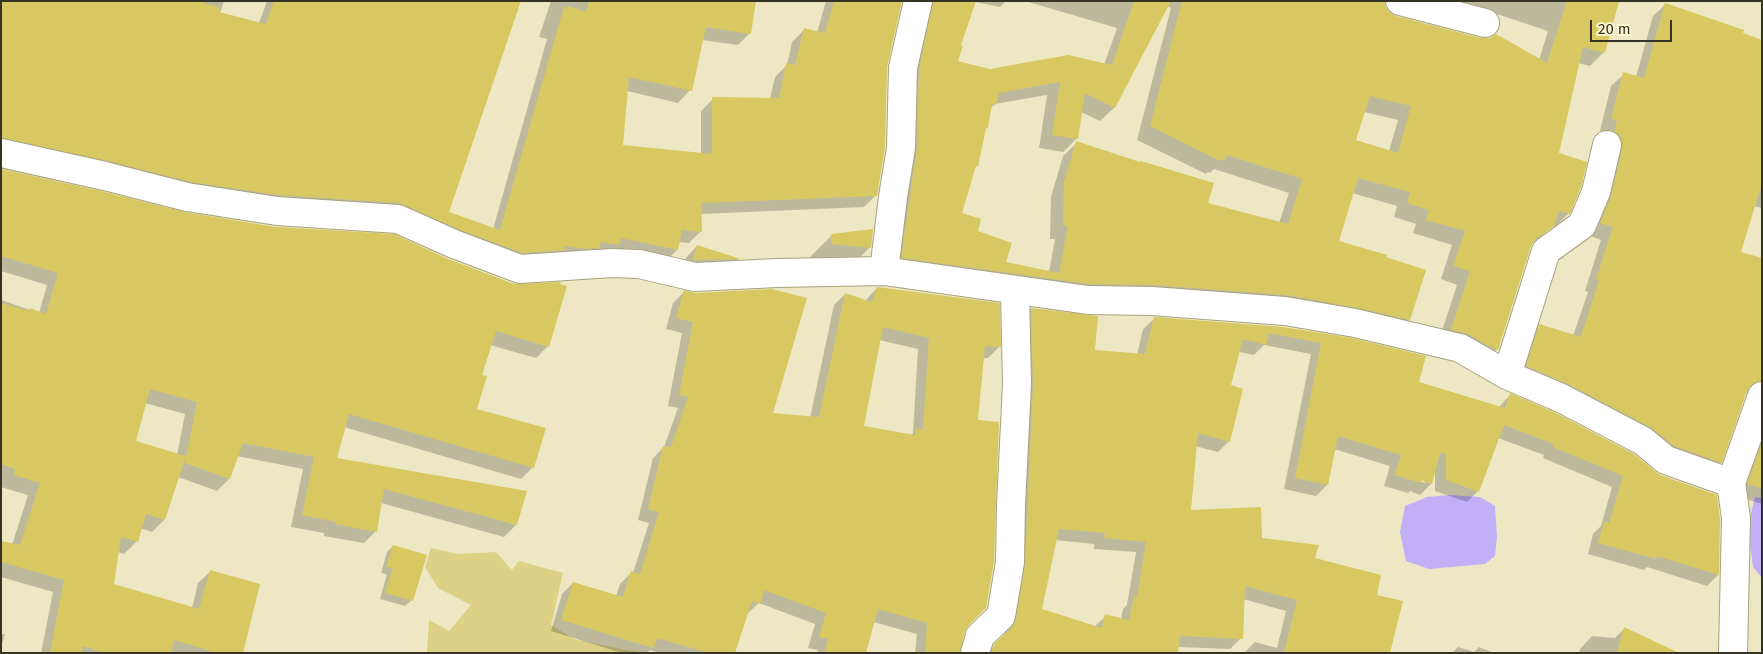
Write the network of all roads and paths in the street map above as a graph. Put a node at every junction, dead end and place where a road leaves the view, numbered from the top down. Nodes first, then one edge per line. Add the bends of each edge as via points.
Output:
1 (918, 1) edge
2 (1400, 1) edge
3 (1485, 23) dead end
4 (1607, 145) dead end
5 (1, 153) edge
6 (884, 272) junction
7 (1014, 290) junction
8 (1507, 375) junction
9 (1762, 396) edge
10 (1731, 483) junction
11 (975, 653) edge
12 (1733, 653) edge

1 - 6 street via 903,68 901,148
2 - 3 street
4 - 8 street via 1596,192 1582,224 1546,251
5 - 6 street via 187,197 277,211 398,219 520,269 639,264 695,278
6 - 7 street
7 - 8 street via 1088,300 1152,301 1284,311 1355,323 1460,348
7 - 11 street via 1017,384 1010,562 1001,616 980,636
8 - 10 street via 1643,441 1666,460
9 - 10 street
10 - 12 street via 1736,518

